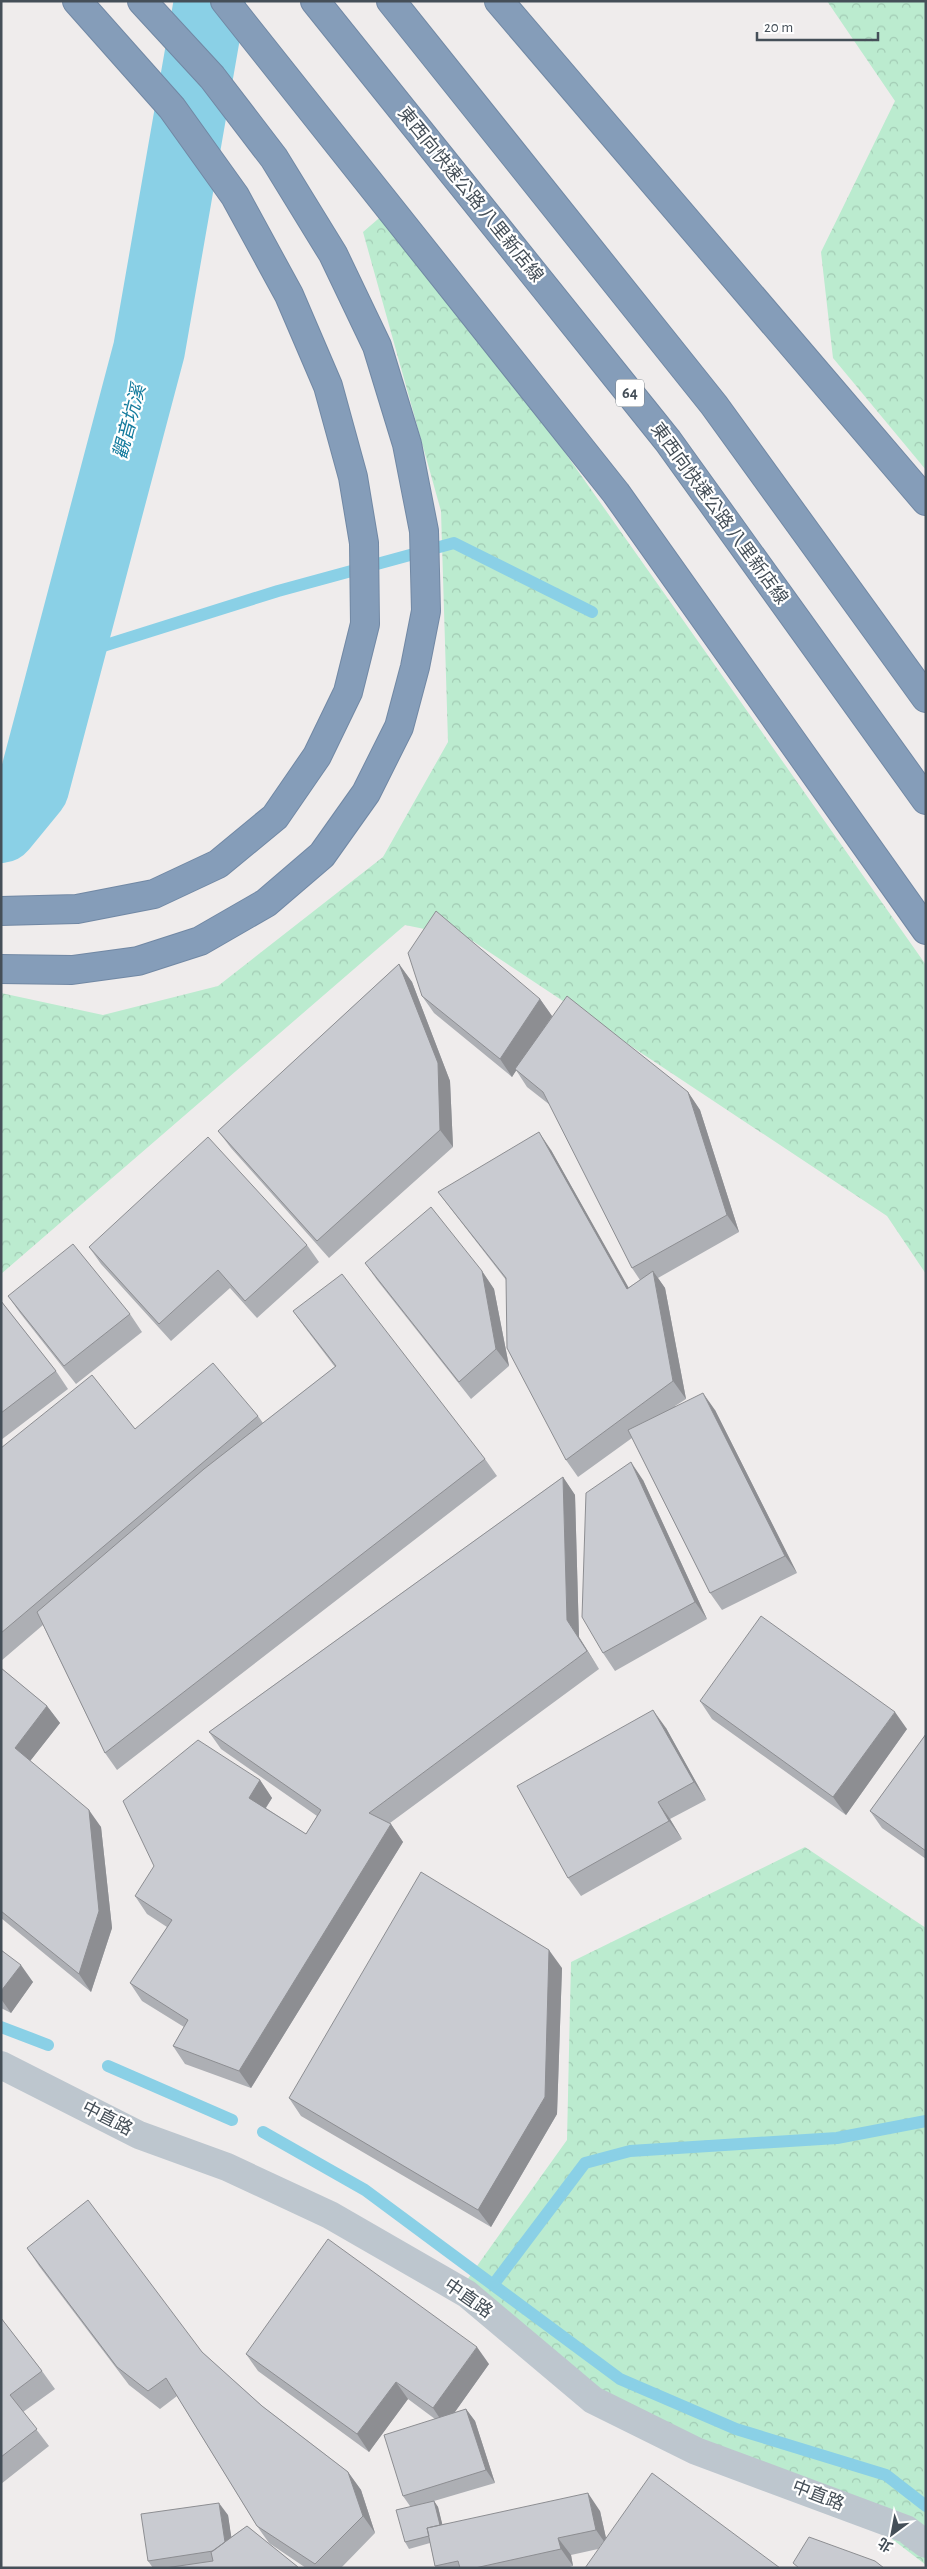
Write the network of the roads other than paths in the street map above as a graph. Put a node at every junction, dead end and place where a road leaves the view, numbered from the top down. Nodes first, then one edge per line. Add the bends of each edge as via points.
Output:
1 (78, 1) edge
2 (142, 1) edge
3 (225, 1) edge
4 (315, 1) edge
5 (391, 1) edge
6 (500, 1) edge
7 (926, 501) edge
8 (926, 698) edge
9 (926, 800) edge
10 (1, 911) edge
11 (926, 930) edge
12 (1, 969) edge
13 (1, 2065) edge
14 (926, 2544) edge

1 - 10 highway via 172,108 235,196 289,295 328,386 353,478 364,543 365,624 348,692 317,756 275,816 218,864 154,894 77,910
2 - 12 highway via 212,77 274,158 333,254 377,346 407,444 424,531 426,611 399,727 366,793 322,855 266,903 200,941 138,961 72,970
3 - 11 highway via 616,494
4 - 9 highway, 東西向快速公路 八里新店線 / 64 via 668,441
5 - 8 highway via 714,406
6 - 7 highway
13 - 14 street, 中直路 via 139,2135 227,2167 330,2215 467,2294 593,2400 696,2451 906,2529

